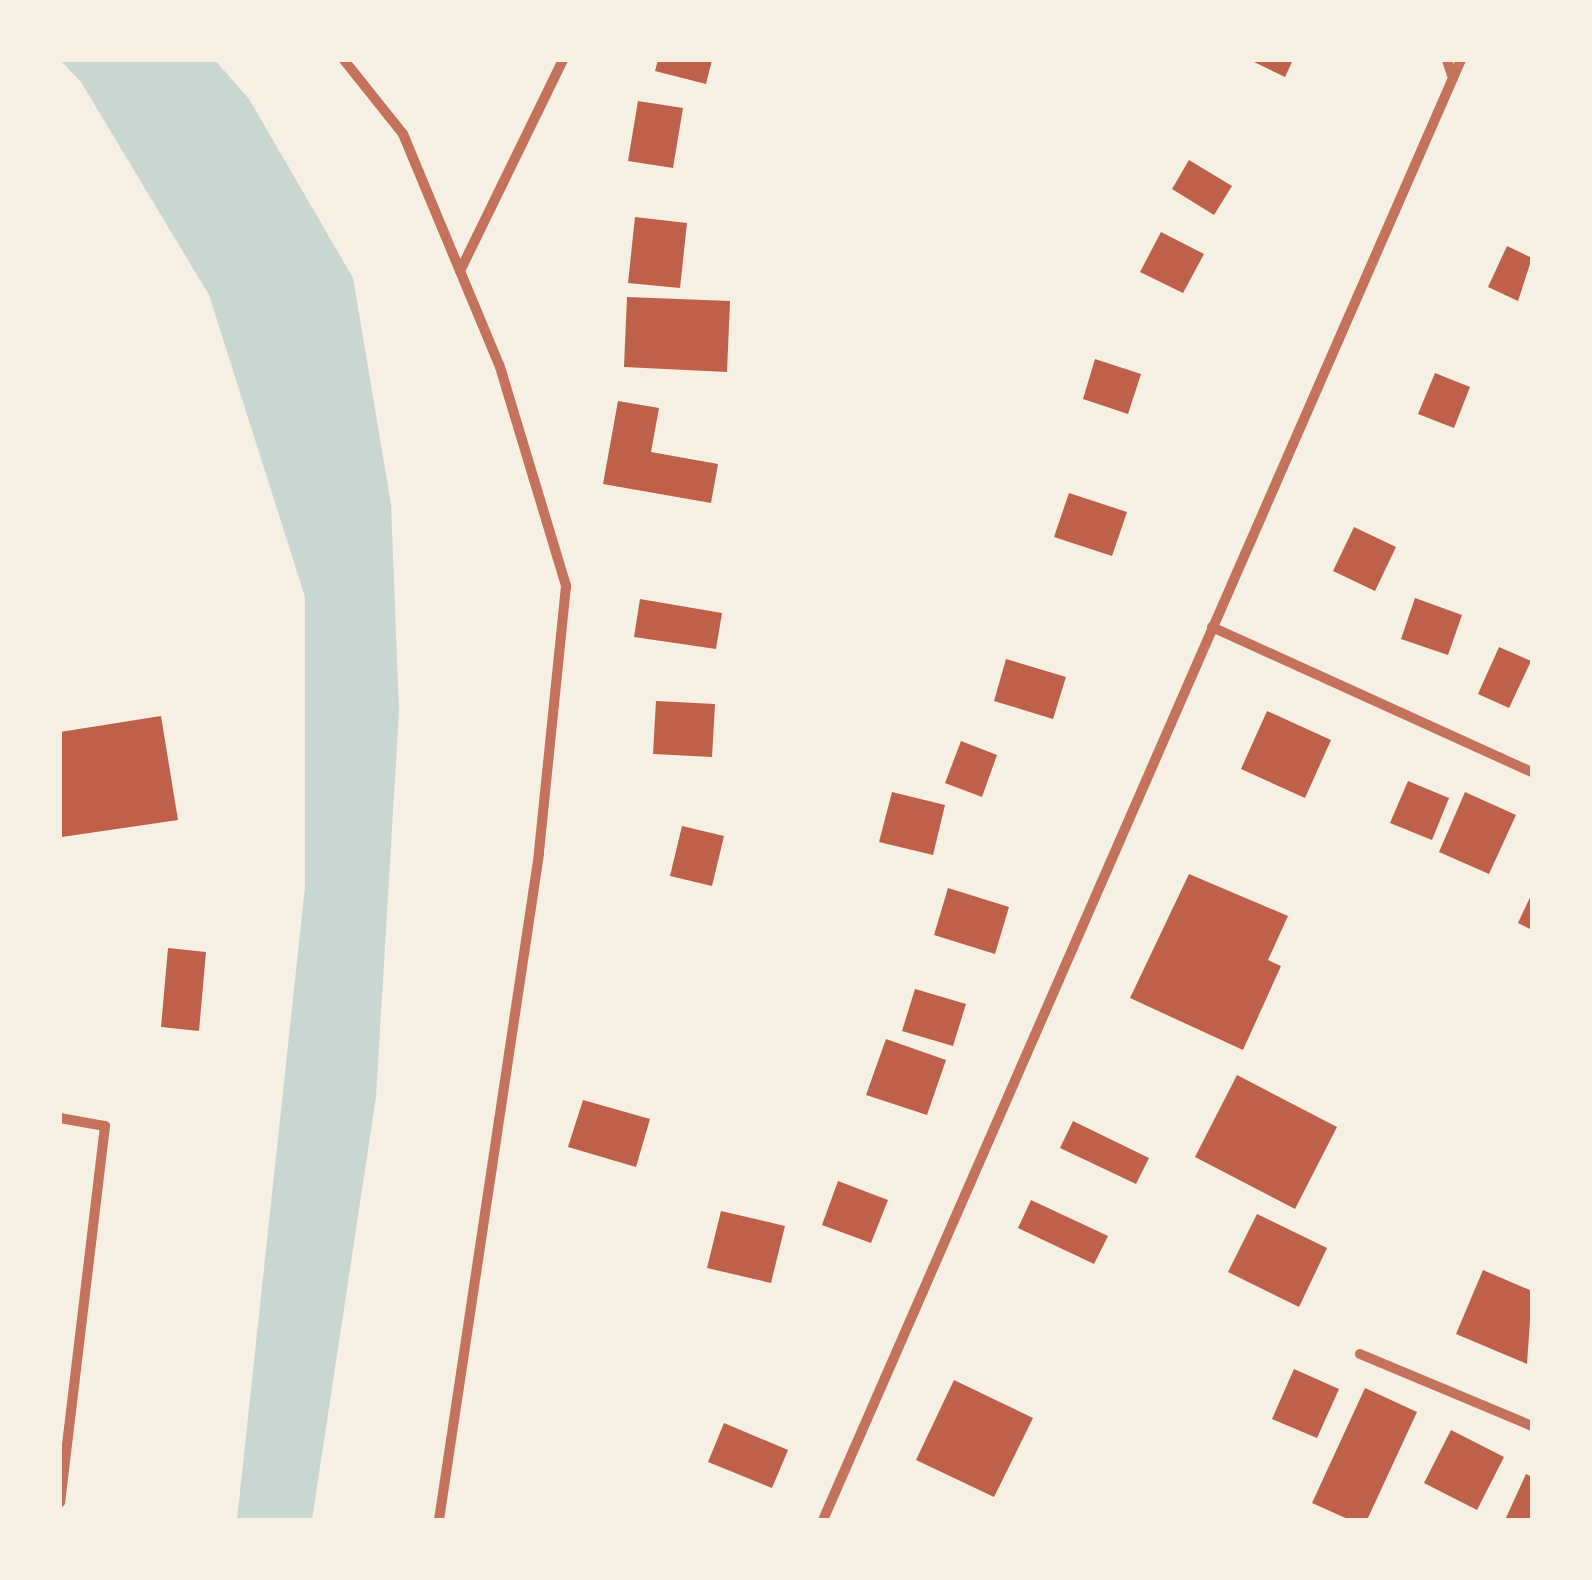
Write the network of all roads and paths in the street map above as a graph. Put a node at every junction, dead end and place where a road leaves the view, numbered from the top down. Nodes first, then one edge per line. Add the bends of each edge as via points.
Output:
1 (344, 60) edge
2 (563, 60) edge
3 (1447, 60) edge
4 (1462, 60) edge
5 (1452, 75) junction
6 (460, 270) junction
7 (1212, 627) junction
8 (1532, 772) edge
9 (60, 1118) edge
10 (1360, 1354) dead end
11 (1532, 1426) edge
12 (60, 1502) edge
13 (440, 1520) edge
14 (823, 1520) edge

1 - 6 street via 403,134
2 - 6 street
3 - 5 street
4 - 5 street
5 - 7 street
6 - 13 street via 500,367 566,586 539,854
7 - 8 street
7 - 14 street
9 - 12 street via 105,1126
10 - 11 street

